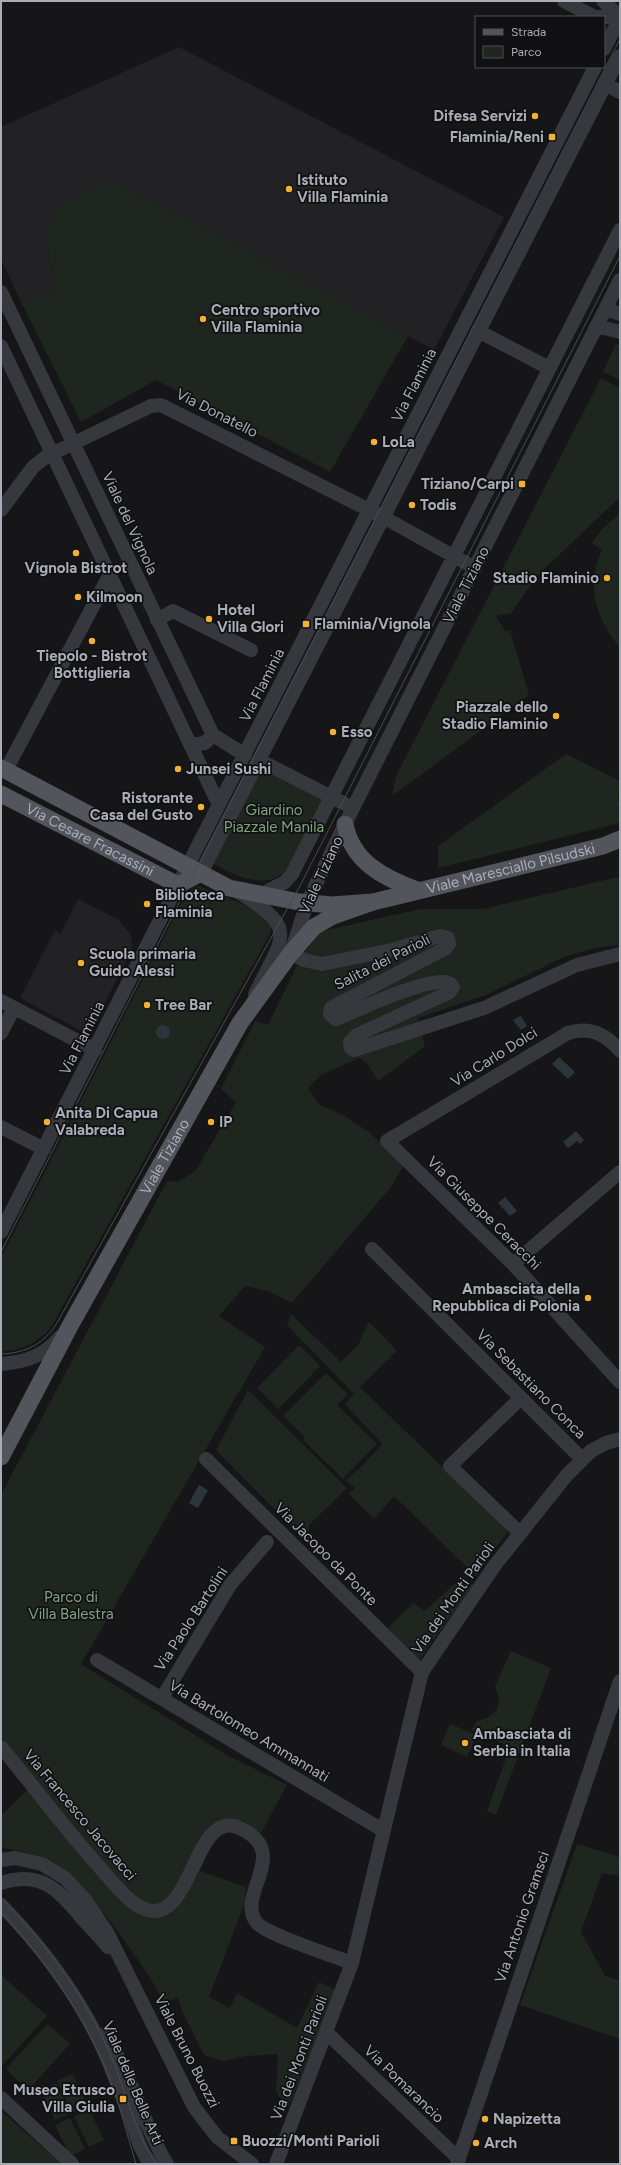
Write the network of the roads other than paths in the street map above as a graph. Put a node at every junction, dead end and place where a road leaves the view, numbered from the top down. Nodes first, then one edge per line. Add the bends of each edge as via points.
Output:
1 (564, 1) edge
2 (603, 1) edge
3 (593, 16) edge
4 (605, 17) edge
5 (620, 17) edge
6 (605, 47) edge
7 (620, 56) edge
8 (594, 68) edge
9 (605, 84) junction
10 (620, 92) edge
11 (620, 230) edge
12 (620, 280) edge
13 (1, 292) edge
14 (606, 309) junction
15 (620, 314) edge
16 (597, 326) junction
17 (478, 331) junction
18 (620, 332) edge
19 (1, 346) edge
20 (549, 368) junction
21 (73, 442) junction
22 (52, 452) junction
23 (1, 510) edge
24 (370, 510) junction
25 (383, 517) junction
26 (454, 556) junction
27 (475, 568) junction
28 (109, 576) junction
29 (157, 620) junction
30 (251, 650) dead end
31 (213, 735) junction
32 (191, 745) junction
33 (245, 755) junction
34 (259, 760) junction
35 (4, 769) edge
36 (1, 794) edge
37 (332, 797) junction
38 (219, 805) junction
39 (353, 808) junction
40 (345, 824) junction
41 (620, 839) edge
42 (620, 845) edge
43 (603, 846) junction
44 (194, 869) junction
45 (178, 885) junction
46 (229, 888) junction
47 (417, 890) junction
48 (262, 894) junction
49 (373, 902) junction
50 (308, 903) junction
51 (291, 953) junction
52 (620, 954) edge
53 (1, 1001) edge
54 (14, 1008) junction
55 (240, 1023) junction
56 (1, 1032) edge
57 (95, 1050) junction
58 (620, 1051) edge
59 (1, 1127) edge
60 (387, 1141) joint
61 (44, 1148) junction
62 (620, 1172) edge
63 (1, 1232) edge
64 (372, 1249) dead end
65 (513, 1264) junction
66 (71, 1324) junction
67 (1, 1364) edge
68 (620, 1382) edge
69 (521, 1398) junction
70 (620, 1439) edge
71 (1, 1457) edge
72 (206, 1459) dead end
73 (582, 1459) junction
74 (520, 1532) junction
75 (268, 1542) dead end
76 (97, 1660) dead end
77 (422, 1672) junction
78 (620, 1681) edge
79 (162, 1698) junction
80 (1, 1747) edge
81 (384, 1831) junction
82 (1, 1860) edge
83 (1, 1883) edge
84 (1, 1905) edge
85 (120, 1960) junction
86 (352, 1963) junction
87 (85, 2015) junction
88 (327, 2033) junction
89 (1, 2098) edge
90 (458, 2162) edge
91 (72, 2164) edge
92 (151, 2164) edge
93 (167, 2164) edge
94 (252, 2164) edge
95 (276, 2164) edge

1 - 3 street
2 - 5 street
4 - 5 street
5 - 6 street
7 - 9 street
8 - 24 street, Via Flaminia
9 - 10 street
9 - 17 street
11 - 20 street, Viale Tiziano
12 - 14 street, Viale Tiziano
13 - 21 street, Viale del Vignola
14 - 15 street
14 - 16 street, Viale Tiziano
16 - 18 street
16 - 27 street, Viale Tiziano
17 - 20 street
17 - 25 street
19 - 22 street
20 - 26 street, Viale Tiziano
21 - 22 street, Via Donatello
21 - 24 street, Via Donatello via 151,406 161,405
21 - 29 street, Viale del Vignola
22 - 23 street, Via Donatello via 35,465
22 - 28 street
24 - 25 street, Via Donatello
24 - 33 street, Via Flaminia
25 - 26 street, Via Donatello
25 - 34 street
26 - 27 street, Via Donatello
26 - 37 street, Viale Tiziano
27 - 39 street, Viale Tiziano
28 - 32 street
28 - 35 street
29 - 30 street via 173,611
29 - 31 street, Viale del Vignola
31 - 32 street via 205,743
31 - 33 street
32 - 38 street
33 - 38 street, Via Flaminia
34 - 37 street
34 - 44 street
35 - 44 main road, Via Cesare Fracassini
36 - 45 main road, Via Cesare Fracassini
37 - 39 street
37 - 48 street, Viale Tiziano via 292,874 285,882
38 - 44 street, Via Flaminia
39 - 40 street, Viale Tiziano
40 - 47 main road via 352,844 370,867 384,877
40 - 50 street, Viale Tiziano
41 - 43 main road, Viale Maresciallo Pilsudski
42 - 43 main road, Viale Maresciallo Pilsudski
43 - 47 main road, Viale Maresciallo Pilsudski
44 - 45 main road
44 - 46 main road, Via Cesare Fracassini
45 - 57 street, Via Flaminia
46 - 48 main road, Via Cesare Fracassini
46 - 55 street via 270,913 279,924 282,934 280,944
47 - 49 main road, Viale Maresciallo Pilsudski
48 - 50 main road, Via Cesare Fracassini
49 - 50 main road, Via Cesare Fracassini via 332,905
49 - 51 main road via 321,922
50 - 51 street, Viale Tiziano
51 - 52 street, Salita dei Parioli via 304,960 322,964 392,950 440,936 448,938 449,944 446,948 331,1008 330,1014 336,1019 368,1003 438,982 447,981 454,987 450,992 357,1035 350,1042 354,1050 463,1015 572,967
51 - 55 main road, Viale Tiziano
53 - 54 street
54 - 56 street
54 - 57 street
55 - 66 main road, Viale Tiziano
57 - 61 street, Via Flaminia
58 - 60 street, Via Carlo Dolci via 608,1038 595,1031 568,1033
59 - 61 street
60 - 65 street, Via Giuseppe Ceracchi
61 - 63 street, Via Flaminia
62 - 65 street
64 - 69 street, Via Sebastiano Conca
65 - 68 street, Via Giuseppe Ceracchi
66 - 67 street via 51,1347 40,1355
66 - 71 main road, Viale Tiziano
69 - 73 street, Via Sebastiano Conca
69 - 74 street via 450,1466
70 - 73 street, Via dei Monti Parioli via 601,1445
72 - 77 street, Via Jacopo da Ponte
73 - 74 street, Via dei Monti Parioli
74 - 77 street, Via dei Monti Parioli
75 - 79 street, Via Paolo Bartolini via 230,1585
76 - 79 street, Via Bartolomeo Ammannati
77 - 81 street, Via dei Monti Parioli
78 - 90 street, Via Antonio Gramsci
79 - 81 street, Via Bartolomeo Ammannati
80 - 86 street, Via Francesco Jacovacci via 67,1830 121,1892 135,1903 155,1911 164,1909 177,1899 199,1853 219,1829 233,1825 248,1832 257,1841 263,1857 262,1872 251,1904 254,1918 260,1925
81 - 86 street, Via dei Monti Parioli
82 - 85 street, Viale Bruno Buozzi via 15,1858 31,1861 48,1867 64,1878 97,1915
83 - 85 street, Viale Bruno Buozzi via 24,1878 48,1884 65,1898
84 - 87 street, Viale delle Belle Arti via 40,1948
85 - 94 street, Viale Bruno Buozzi via 200,2115 220,2140
86 - 88 street, Via dei Monti Parioli
87 - 92 street, Viale delle Belle Arti via 110,2066 139,2144
87 - 93 street, Viale delle Belle Arti via 116,2053
88 - 90 street, Via Pomarancio
88 - 95 street, Via dei Monti Parioli
89 - 91 street

